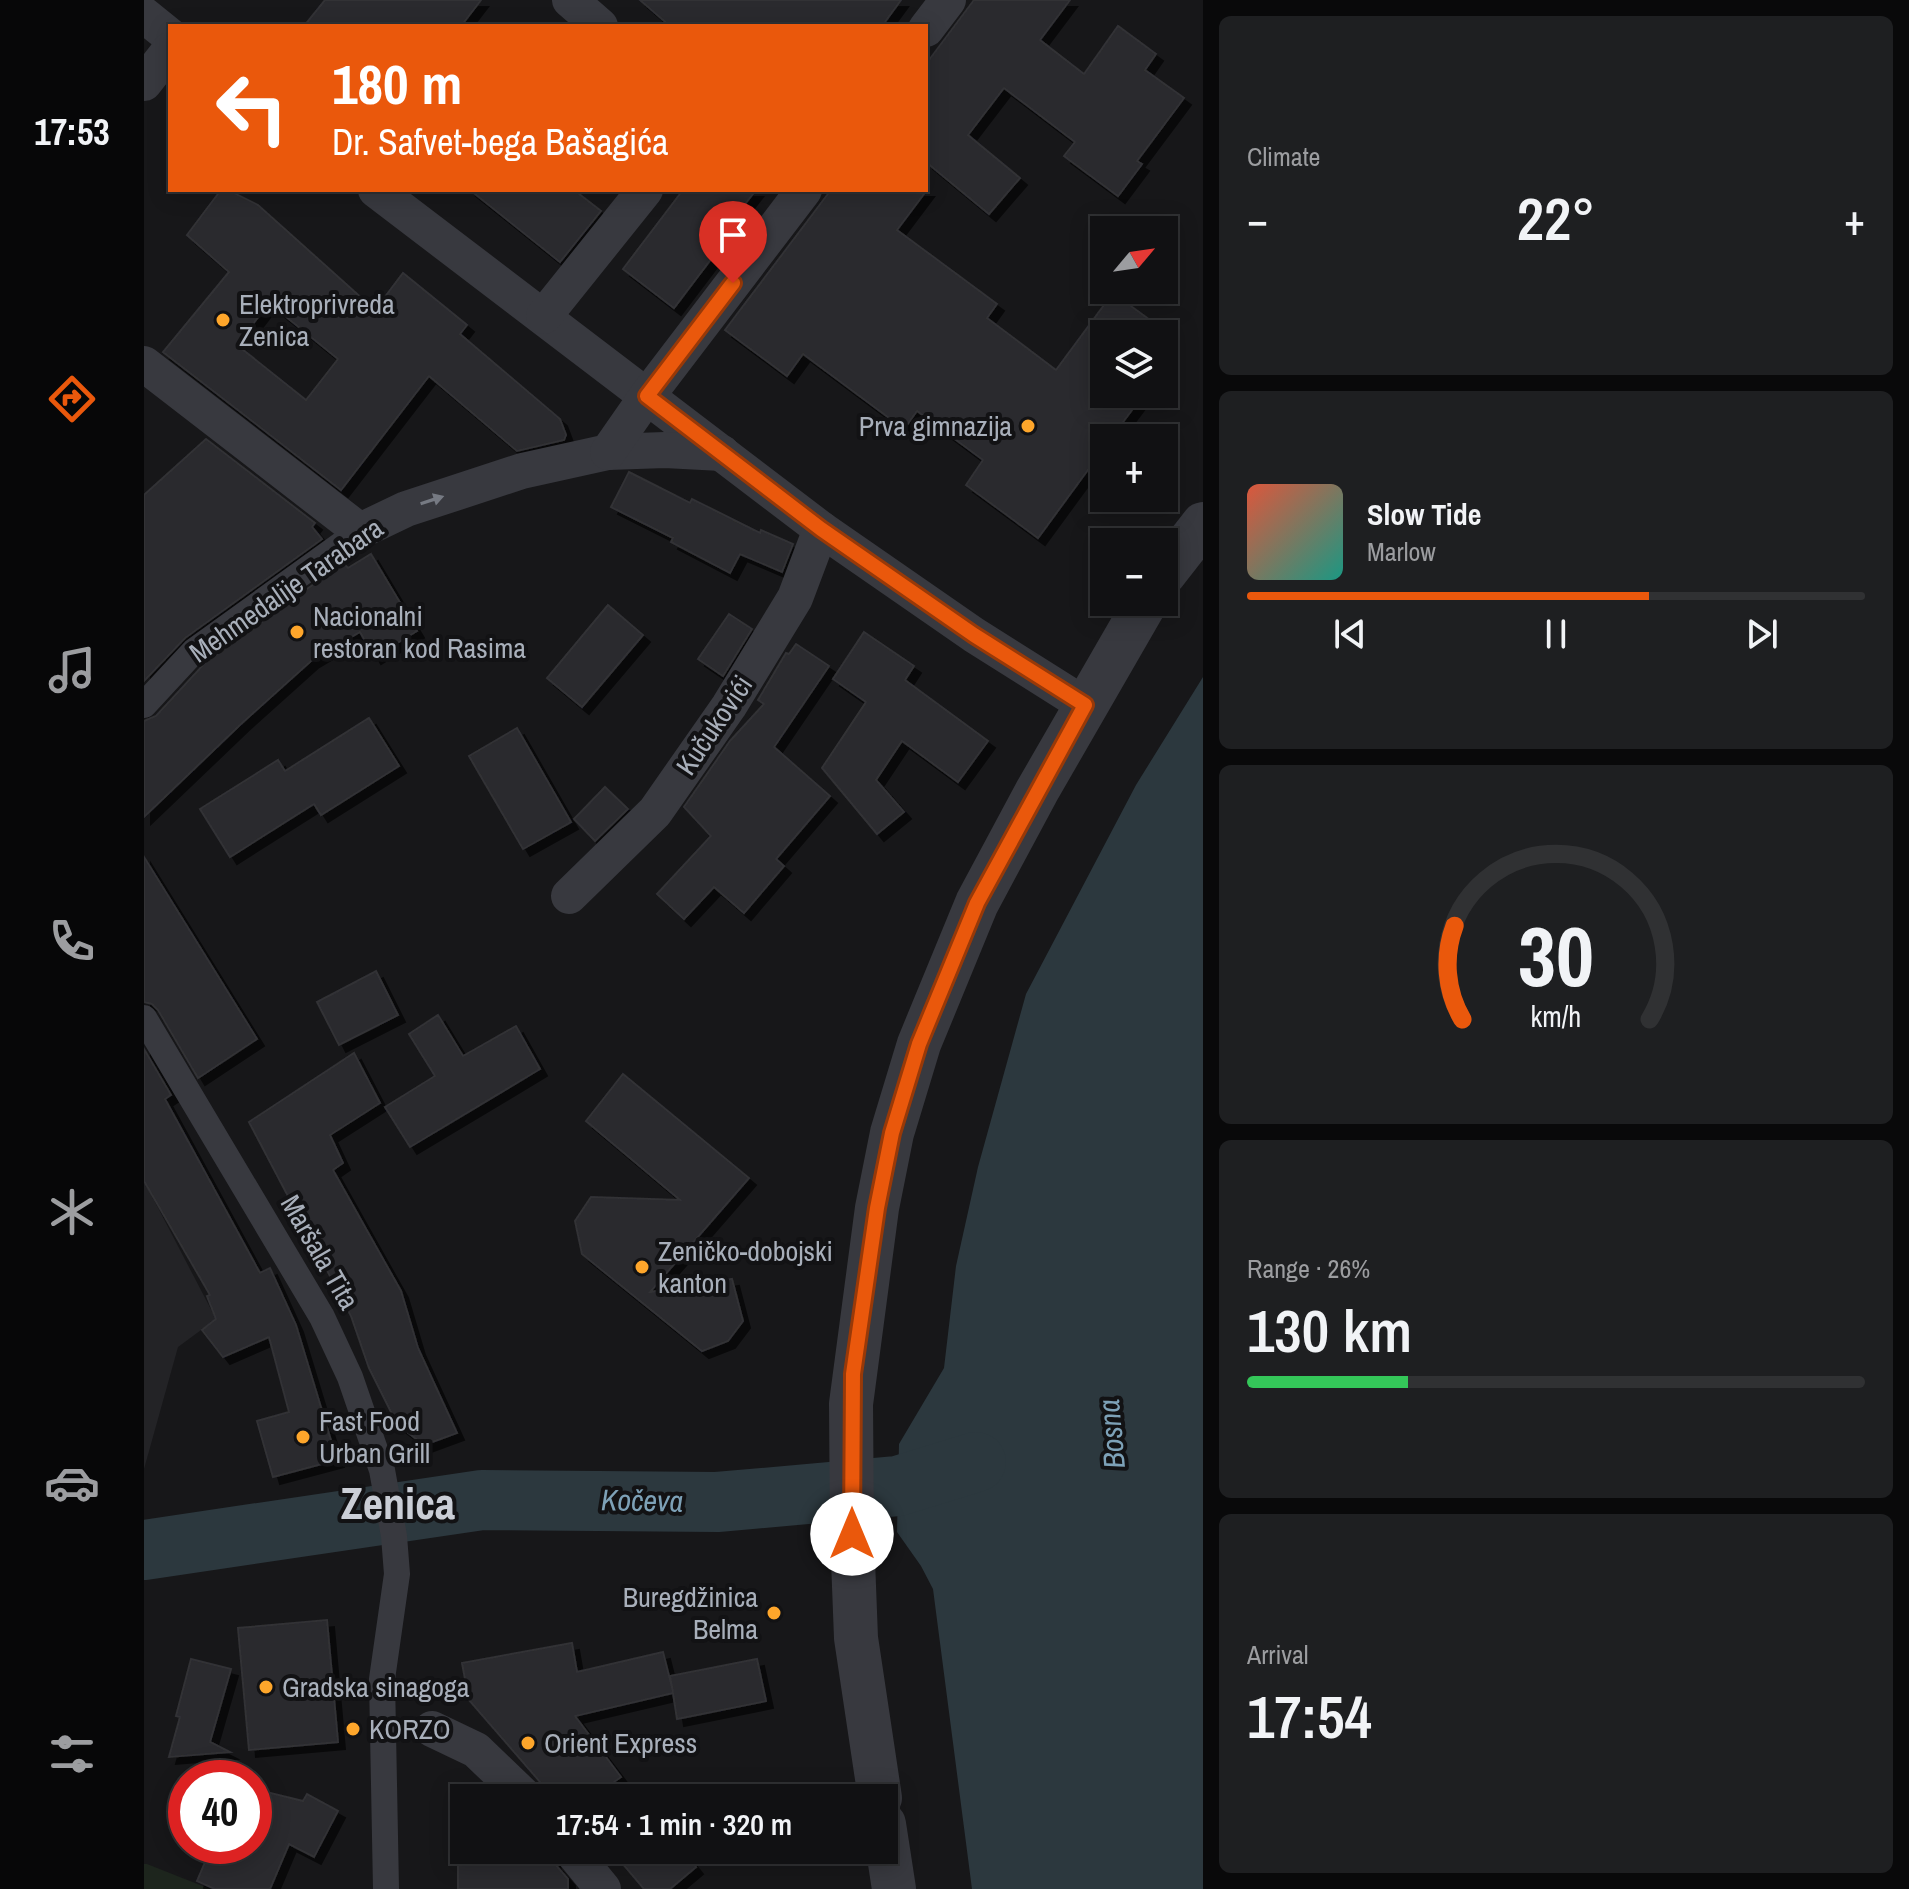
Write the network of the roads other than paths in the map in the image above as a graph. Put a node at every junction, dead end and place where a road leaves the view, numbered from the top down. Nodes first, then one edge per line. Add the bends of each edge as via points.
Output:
1 (570, 0) edge
2 (948, 0) edge
3 (144, 15) edge
4 (598, 24) edge
5 (928, 26) edge
6 (168, 34) edge
7 (168, 53) edge
8 (144, 83) edge
9 (379, 192) edge
10 (643, 192) edge
11 (802, 192) edge
12 (544, 316) junction
13 (144, 364) edge
14 (647, 396) junction
15 (608, 452) junction
16 (722, 453) junction
17 (1203, 524) edge
18 (821, 529) junction
19 (360, 531) junction
20 (1178, 556) edge
21 (1138, 616) edge
22 (144, 705) edge
23 (1085, 705) junction
24 (569, 896) dead end
25 (144, 1018) edge
26 (432, 1729) dead end
27 (511, 1784) edge
28 (878, 1784) edge
29 (582, 1864) edge
30 (890, 1864) edge
31 (386, 1889) edge
32 (603, 1889) edge
33 (894, 1889) edge

1 - 4 street
2 - 5 street
3 - 6 street
7 - 8 street
9 - 12 street
10 - 12 street
11 - 14 street
12 - 14 street
13 - 19 street
14 - 15 street
14 - 16 street
15 - 16 street, Mehmedalije Tarabara
19 -> 15 street, Mehmedalije Tarabara via 406,509 522,471
16 - 18 street
17 - 20 street
18 - 23 street
18 - 24 street, Kučukovići via 795,598 729,706 655,812
19 - 22 street, Mehmedalije Tarabara via 194,651
21 - 23 street
23 - 28 street via 977,903 919,1044 892,1133 877,1208 853,1374 851,1425 856,1638
25 - 31 street, Maršala Tita via 322,1317 350,1377 382,1470 397,1574 382,1679
26 - 27 street via 476,1750
29 - 32 street
30 - 33 street

